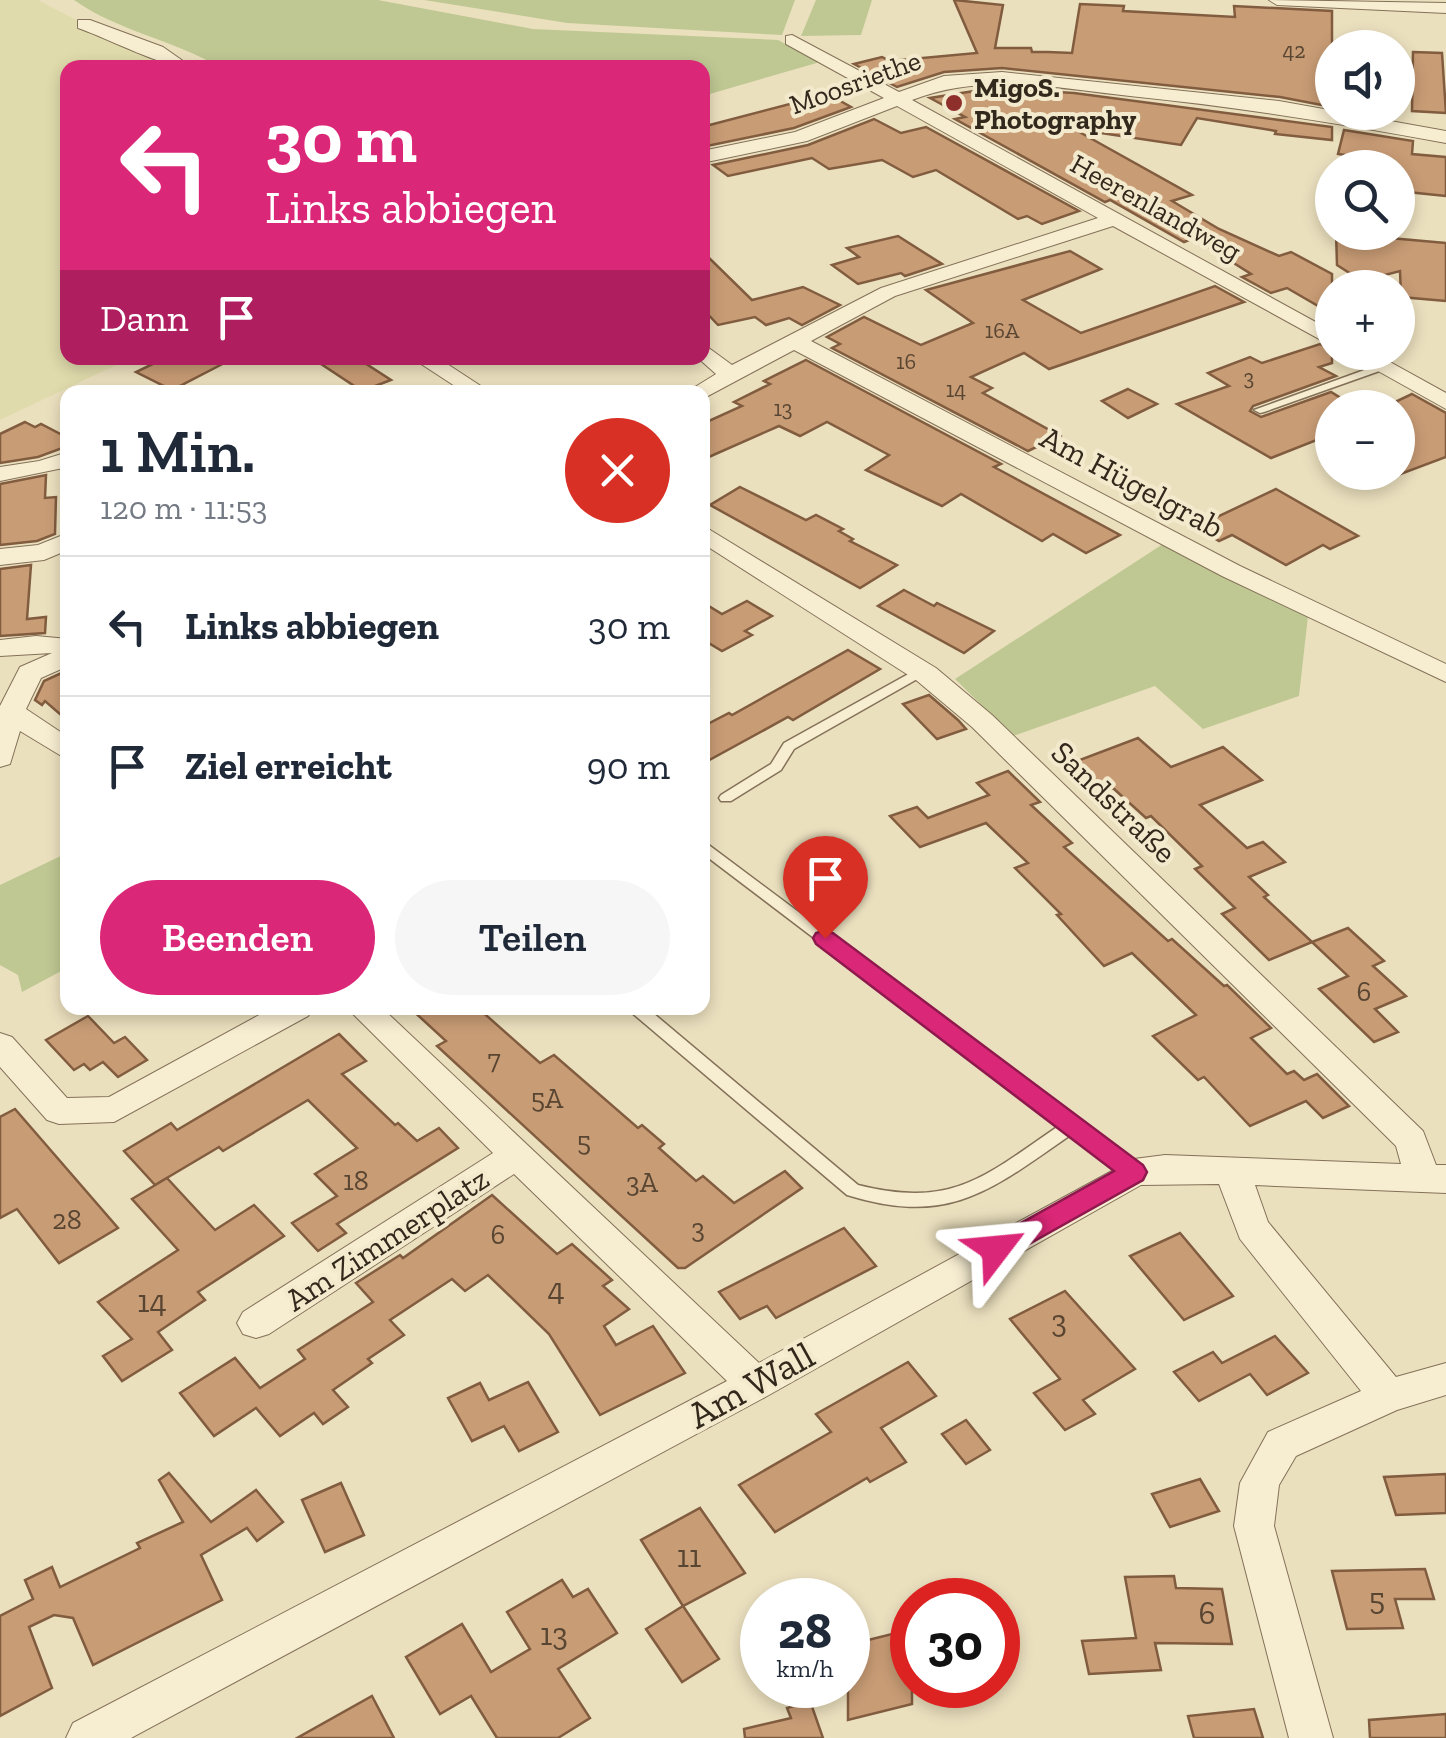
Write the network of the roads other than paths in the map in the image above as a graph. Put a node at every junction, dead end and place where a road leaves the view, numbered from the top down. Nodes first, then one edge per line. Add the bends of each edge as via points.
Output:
1 (1276, 0) edge
2 (1446, 8) edge
3 (84, 24) dead end
4 (792, 40) dead end
5 (172, 60) edge
6 (896, 98) junction
7 (1446, 137) edge
8 (710, 155) edge
9 (1116, 219) junction
10 (1315, 330) edge
11 (792, 340) junction
12 (710, 356) edge
13 (435, 365) edge
14 (1373, 370) edge
15 (1387, 370) edge
16 (730, 375) junction
17 (467, 385) edge
18 (710, 386) edge
19 (1446, 402) edge
20 (1260, 410) dead end
21 (60, 462) edge
22 (0, 474) edge
23 (710, 537) edge
24 (60, 544) edge
25 (0, 556) edge
26 (60, 646) edge
27 (0, 648) edge
28 (60, 660) edge
29 (921, 671) junction
30 (1446, 674) edge
31 (11, 711) junction
32 (60, 745) edge
33 (0, 758) edge
34 (726, 798) dead end
35 (710, 850) edge
36 (284, 1015) edge
37 (370, 1015) edge
38 (644, 1015) edge
39 (0, 1045) edge
40 (1069, 1127) junction
41 (518, 1154) junction
42 (1232, 1171) junction
43 (1134, 1172) junction
44 (1434, 1178) edge
45 (256, 1323) dead end
46 (1446, 1379) edge
47 (756, 1384) junction
48 (1388, 1396) junction
49 (88, 1738) edge
50 (1311, 1738) edge

1 - 2 street
3 - 5 street
4 - 6 street, Heerenlandweg
6 - 7 street, Moosriethe via 944,82 1048,80 1279,106
6 - 8 street, Moosriethe via 800,137
6 - 9 street, Heerenlandweg
9 - 10 street, Heerenlandweg
9 - 11 street via 888,292
11 - 16 street
11 - 30 street, Am Hügelgrab via 1231,571
12 - 16 street
13 - 17 street
14 - 20 lane
15 - 19 street
16 - 18 street
21 - 22 street
23 - 29 street, Sandstraße
24 - 25 street
26 - 27 street
28 - 31 street via 30,673
29 - 34 lane via 788,746 776,768
29 - 44 street, Sandstraße via 982,721 1412,1140
31 - 32 street
31 - 33 street
35 - 40 lane
36 - 39 street via 114,1109 59,1111
37 - 41 street, Am Zimmerplatz
38 - 40 lane via 854,1190 885,1201 952,1199
40 - 43 lane
41 - 45 street, Am Zimmerplatz
41 - 47 street, Am Zimmerplatz
42 - 43 street, Am Wall
42 - 44 street, Am Wall
42 - 48 street via 1252,1229
43 - 47 street, Am Wall
46 - 48 street
47 - 49 street, Am Wall
48 - 50 street via 1282,1444 1260,1483 1254,1526

